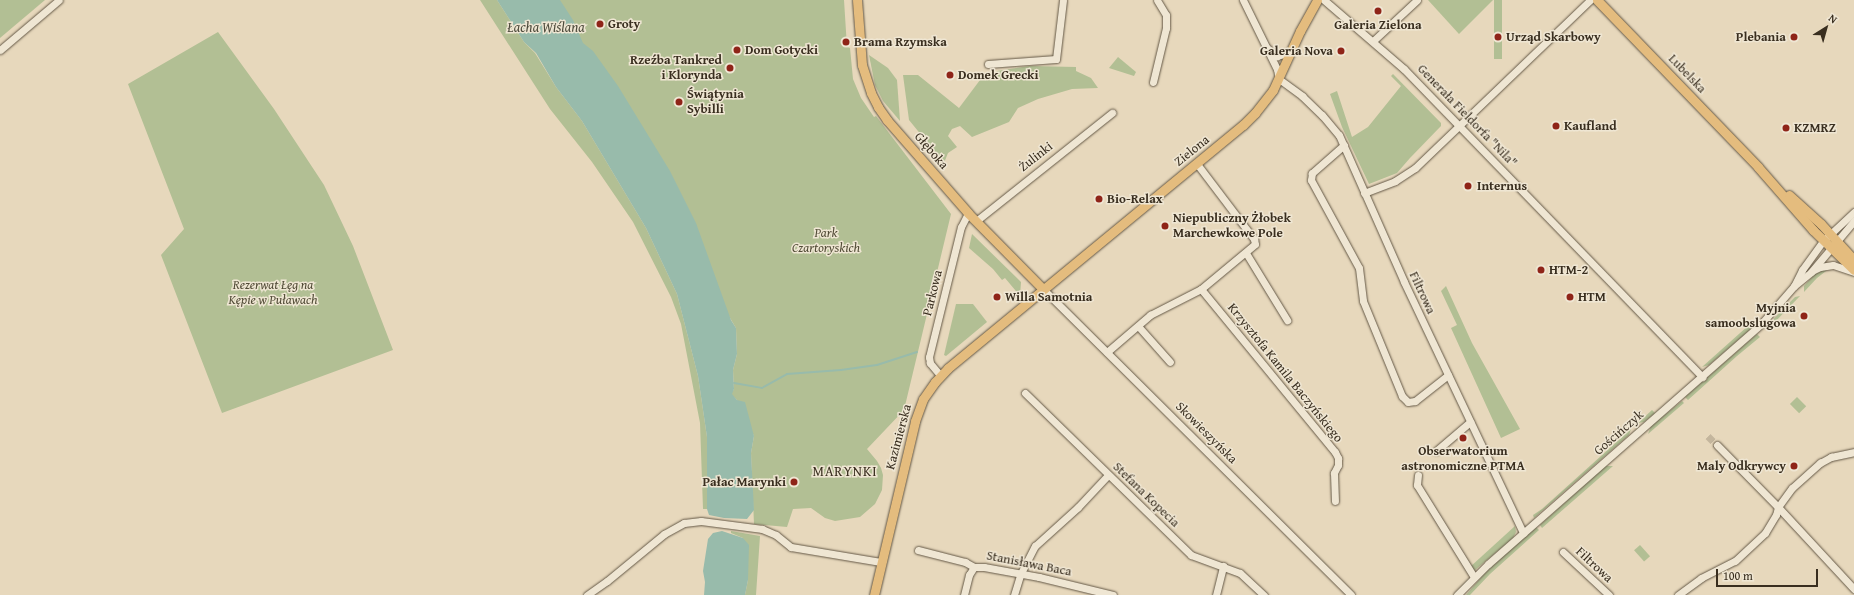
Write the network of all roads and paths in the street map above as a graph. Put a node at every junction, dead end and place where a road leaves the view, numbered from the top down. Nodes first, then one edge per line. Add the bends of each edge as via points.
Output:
1 (59, 0) edge
2 (857, 0) edge
3 (1063, 0) edge
4 (1157, 0) edge
5 (1243, 0) edge
6 (1317, 0) edge
7 (1324, 0) edge
8 (1417, 0) edge
9 (1590, 0) edge
10 (1597, 0) edge
11 (1373, 41) junction
12 (1266, 47) junction
13 (0, 50) edge
14 (1291, 52) junction
15 (988, 64) dead end
16 (1279, 79) junction
17 (1153, 82) dead end
18 (1112, 113) dead end
19 (1459, 125) junction
20 (1344, 145) junction
21 (1196, 164) junction
22 (1758, 167) junction
23 (1364, 193) junction
24 (1854, 212) edge
25 (968, 213) junction
26 (976, 221) junction
27 (1854, 221) edge
28 (1830, 233) junction
29 (1824, 240) junction
30 (1837, 241) junction
31 (1831, 248) junction
32 (1246, 253) junction
33 (1854, 260) edge
34 (1854, 271) edge
35 (1810, 272) junction
36 (1794, 286) junction
37 (1043, 289) junction
38 (1200, 289) junction
39 (1287, 320) dead end
40 (1138, 326) junction
41 (1107, 352) junction
42 (1170, 362) dead end
43 (1448, 375) junction
44 (940, 376) junction
45 (1702, 377) junction
46 (1025, 393) dead end
47 (1470, 422) junction
48 (1717, 445) tunnel mouth
49 (1436, 450) dead end
50 (1854, 452) edge
51 (1108, 475) junction
52 (1418, 475) dead end
53 (1335, 501) dead end
54 (1778, 507) junction
55 (1523, 533) junction
56 (918, 550) dead end
57 (1563, 552) dead end
58 (882, 562) junction
59 (1223, 566) junction
60 (974, 568) junction
61 (1020, 575) junction
62 (1474, 577) junction
63 (1854, 589) edge
64 (587, 595) edge
65 (874, 595) edge
66 (964, 595) edge
67 (1014, 595) edge
68 (1113, 595) edge
69 (1216, 595) edge
70 (1264, 595) edge
71 (1351, 595) edge
72 (1457, 595) edge
73 (1609, 595) edge
74 (1678, 595) edge

1 - 13 street
2 - 25 main road, Głęboka via 862,66 871,93 887,120
3 - 15 street via 1056,59
4 - 17 street via 1166,15 1166,28
5 - 12 street
6 - 14 main road, Zielona
7 - 11 street, Generała Fieldorfa "Nila"
8 - 11 street
9 - 19 street
10 - 22 main road, Lubelska
11 - 19 street, Generała Fieldorfa "Nila"
12 - 14 street via 1277,56
12 - 16 street
14 - 16 main road, Zielona
16 - 20 street, Filtrowa via 1322,115
16 - 21 main road, Zielona via 1255,113
18 - 26 street, Żulinki
19 - 23 street via 1410,172 1389,184
19 - 45 street, Generała Fieldorfa "Nila"
20 - 23 street, Filtrowa
20 - 43 street via 1312,173 1311,180 1359,268 1363,301 1402,396 1408,402 1415,401
21 - 32 street via 1254,239 1255,244
21 - 37 main road, Zielona
22 - 28 main road, Lubelska
22 - 29 main road, Lubelska
23 - 43 street, Filtrowa
24 - 28 street, Gościńczyk
25 - 26 main road, Głęboka
25 - 44 street, Parkowa via 961,227 929,357 930,363
26 - 37 main road, Głęboka
27 - 30 street, Gościńczyk
28 - 29 street, Gościńczyk
28 - 30 main road, Lubelska
29 - 31 main road, Lubelska
29 - 36 street, Gościńczyk via 1802,270
30 - 31 street, Gościńczyk
30 - 33 main road, Lubelska
31 - 34 main road, Lubelska
31 - 35 street, Gościńczyk
32 - 38 street
32 - 39 street
34 - 35 street, Gościńczyk via 1827,265
35 - 36 street, Gościńczyk
36 - 45 street, Gościńczyk via 1761,324
37 - 41 street, Skowieszyńska
37 - 44 main road, Kazimierska
38 - 40 street via 1186,298 1160,308
38 - 53 street, Krzysztofa Kamila Baczyńskiego via 1335,452 1338,458 1334,473
40 - 41 street
40 - 42 street
41 - 71 street, Skowieszyńska
43 - 47 street, Filtrowa
44 - 58 main road, Kazimierska via 918,409
45 - 55 street, Gościńczyk
46 - 51 street, Stefana Kopecia
47 - 49 street
47 - 55 street, Filtrowa
48 - 54 street
50 - 54 street via 1831,457 1820,463 1792,488
51 - 59 street, Stefana Kopecia via 1191,555
51 - 61 street via 1036,546
52 - 62 street via 1417,485
54 - 63 street
54 - 74 street via 1765,533 1735,561 1700,578
55 - 62 street, Gościńczyk
56 - 60 street, Stanisława Baca via 965,562
57 - 73 street, Filtrowa
58 - 64 street via 791,547 776,535 762,529 701,521 684,523 674,528
58 - 65 main road, Kazimierska
59 - 69 street
59 - 70 street, Stefana Kopecia via 1246,577
60 - 61 street, Stanisława Baca via 984,567
60 - 66 street via 969,575
61 - 67 street
61 - 68 street, Stanisława Baca via 1039,577
62 - 72 street, Gościńczyk

